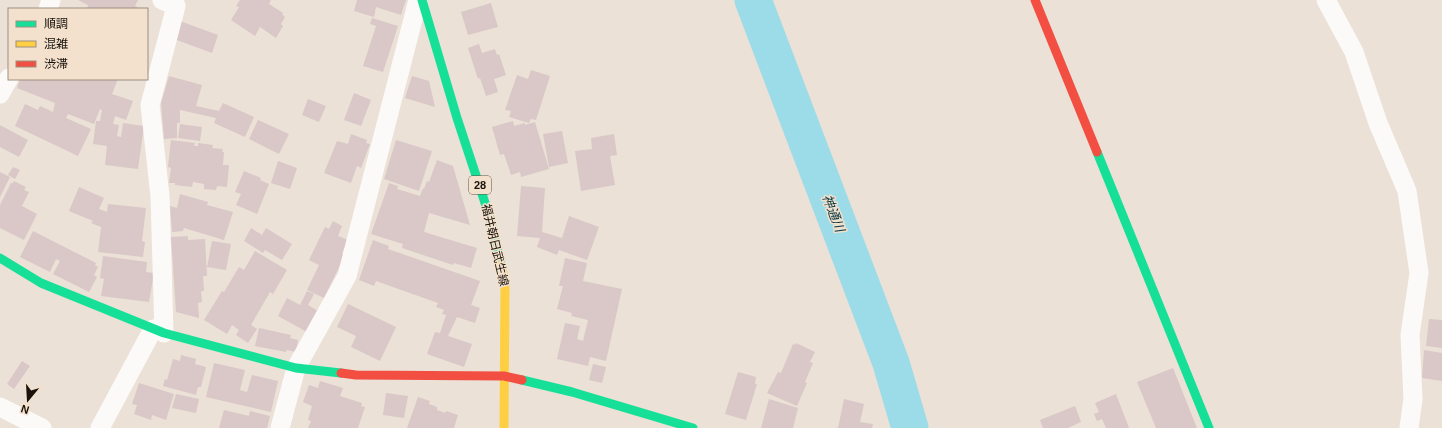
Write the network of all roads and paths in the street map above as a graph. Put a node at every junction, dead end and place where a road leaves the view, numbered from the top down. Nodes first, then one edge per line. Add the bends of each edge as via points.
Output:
1 (162, 0) edge
2 (418, 0) edge
3 (422, 0) edge
4 (1035, 0) edge
5 (1326, 0) edge
6 (8, 80) edge
7 (0, 94) edge
8 (0, 258) edge
9 (159, 331) junction
10 (296, 368) junction
11 (504, 376) junction
12 (0, 407) edge
13 (42, 428) edge
14 (100, 428) edge
15 (280, 428) edge
16 (504, 428) edge
17 (693, 428) edge
18 (1209, 428) edge
19 (1409, 428) edge

1 - 9 street via 176,6 150,105 160,196
2 - 10 street via 347,276
3 - 11 street, 福井朝日武生線 / 28 via 490,218 505,281
4 - 18 street
5 - 19 street via 1354,52 1378,123 1407,191 1419,273 1410,335 1414,399
6 - 7 street
8 - 9 street via 41,283
9 - 10 street
9 - 14 street
10 - 11 street via 356,375
10 - 15 street
11 - 16 street, 福井朝日武生線 / 28
11 - 17 street via 572,392
12 - 13 street

